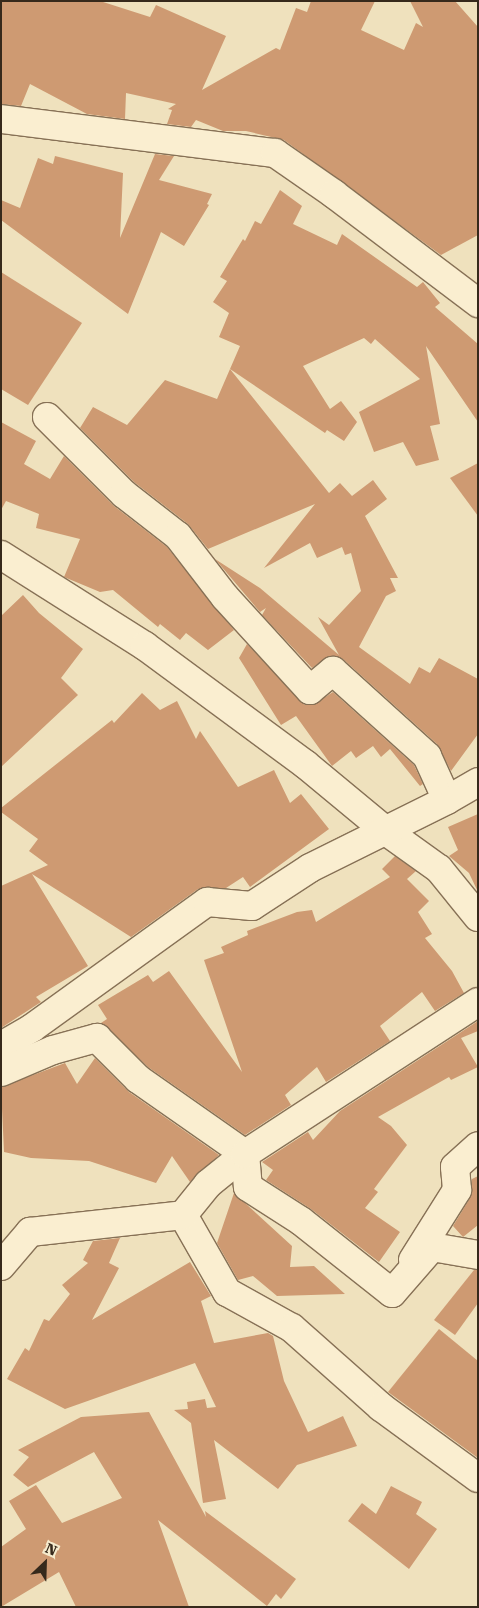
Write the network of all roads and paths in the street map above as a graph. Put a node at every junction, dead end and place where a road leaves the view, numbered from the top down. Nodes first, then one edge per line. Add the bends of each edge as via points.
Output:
1 (1, 119) edge
2 (478, 303) edge
3 (47, 417) dead end
4 (1, 555) edge
5 (478, 782) edge
6 (447, 800) junction
7 (386, 830) junction
8 (478, 917) edge
9 (478, 1002) edge
10 (1, 1046) edge
11 (1, 1072) edge
12 (478, 1146) edge
13 (245, 1154) junction
14 (183, 1215) junction
15 (478, 1255) edge
16 (1, 1266) edge
17 (392, 1292) junction
18 (478, 1478) edge

1 - 2 street via 275,153
3 - 6 street via 124,494 178,536 225,597 310,690 333,671 427,756
4 - 7 street via 146,646 305,764
5 - 6 street
6 - 7 street
7 - 8 street via 439,869
7 - 10 street via 310,868 252,906 207,902 32,1028
9 - 13 street via 386,1059
11 - 13 street via 52,1050 97,1038 138,1079
12 - 17 street via 454,1167 457,1190
13 - 14 street via 208,1184
13 - 17 street via 248,1187 301,1221
14 - 16 street via 30,1232
14 - 18 street via 227,1292 292,1328 381,1407
15 - 17 street via 432,1247

